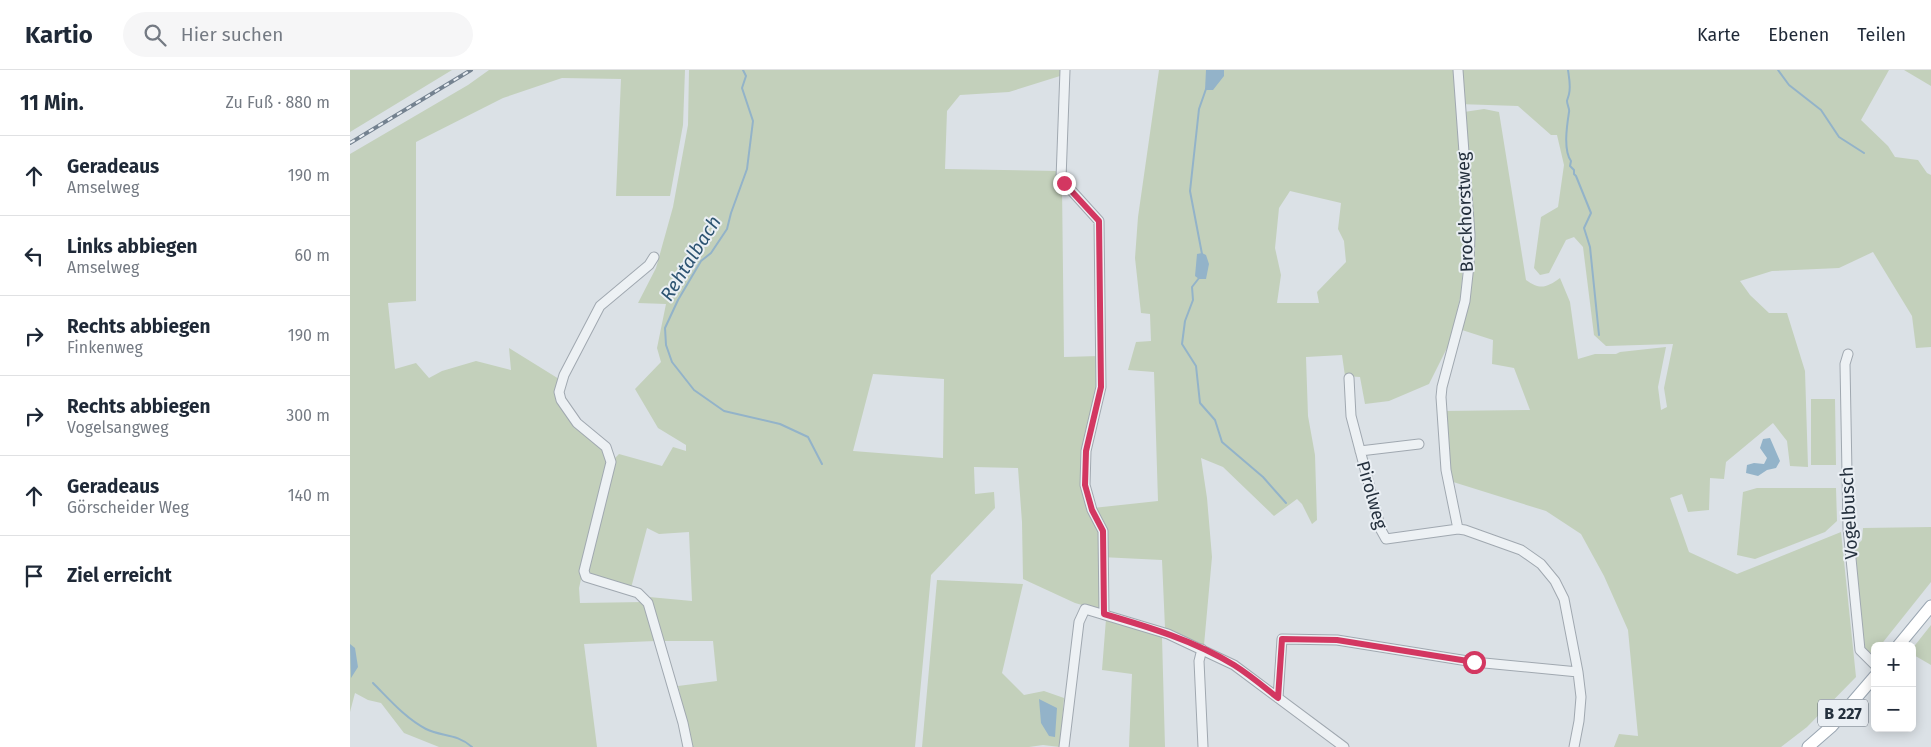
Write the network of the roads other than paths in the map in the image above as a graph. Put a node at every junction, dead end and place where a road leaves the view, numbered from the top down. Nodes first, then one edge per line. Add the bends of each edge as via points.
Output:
1 (1066, 70) edge
2 (1458, 70) edge
3 (654, 257) dead end
4 (1848, 354) dead end
5 (1349, 378) dead end
6 (1419, 444) dead end
7 (1360, 451) junction
8 (1458, 529) junction
9 (1931, 606) edge
10 (1104, 614) junction
11 (1901, 642) edge
12 (1202, 649) junction
13 (1871, 662) edge
14 (1578, 672) junction
15 (1871, 681) edge
16 (1278, 698) junction
17 (688, 747) edge
18 (1064, 747) edge
19 (1203, 747) edge
20 (1344, 747) edge
21 (1574, 747) edge
22 (1808, 747) edge

1 - 10 street via 1061,179 1099,221 1101,387 1086,451 1085,485 1092,510 1103,531
2 - 8 street, Brockhorstweg via 1470,235 1469,265 1465,301 1442,387 1441,410 1446,470
3 - 17 street via 649,266 600,306 564,375 559,392 560,400 577,423 606,447 611,462 584,571 586,577 638,594 648,603
4 - 13 street, Vogelbusch via 1845,364 1848,528 1860,650
5 - 7 street, Pirolweg via 1351,416
6 - 7 street, Pirolweg
7 - 8 street, Pirolweg via 1386,539
8 - 14 street via 1521,550 1541,564 1555,581 1564,600
9 - 11 main road
10 - 12 street via 1168,634
10 - 18 street via 1085,609 1079,622
12 - 16 street via 1234,665
12 - 19 street via 1199,661
14 - 16 street via 1474,662 1337,640 1282,639
14 - 21 street via 1579,721
15 - 22 main road, B 227 via 1832,726
16 - 20 street

